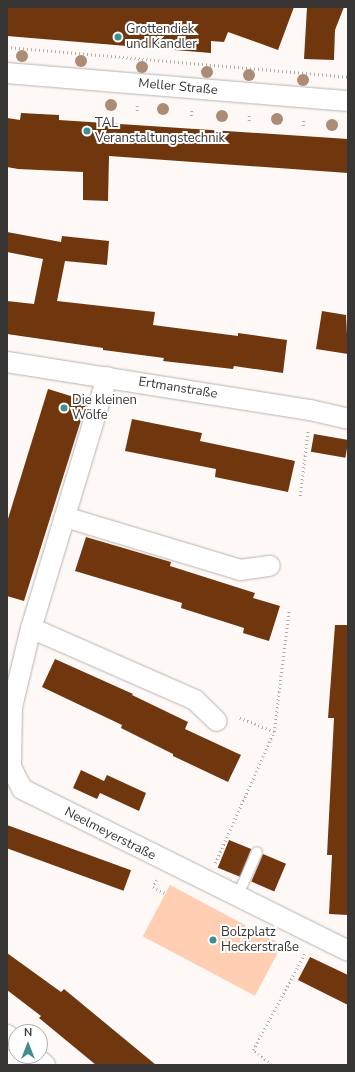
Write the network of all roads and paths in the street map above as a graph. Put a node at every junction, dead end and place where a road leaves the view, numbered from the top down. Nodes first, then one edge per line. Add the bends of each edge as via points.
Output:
1 (7, 47) edge
2 (7, 72) edge
3 (348, 77) edge
4 (348, 101) edge
5 (137, 103) dead end
6 (192, 108) dead end
7 (137, 111) dead end
8 (249, 112) dead end
9 (191, 116) dead end
10 (304, 117) dead end
11 (249, 121) dead end
12 (303, 126) dead end
13 (7, 362) edge
14 (107, 377) junction
15 (310, 410) junction
16 (348, 418) edge
17 (300, 496) dead end
18 (65, 517) junction
19 (270, 566) dead end
20 (289, 609) dead end
21 (31, 628) junction
22 (218, 722) joint
23 (274, 732) junction
24 (257, 852) dead end
25 (206, 881) junction
26 (237, 897) junction
27 (314, 936) junction
28 (348, 951) edge
29 (271, 1065) edge

1 - 3 path
2 - 4 street, Meller Straße
5 - 7 path
6 - 9 path
8 - 11 path
10 - 12 path
13 - 14 street, Ertmanstraße
14 - 15 street, Ertmanstraße
14 - 18 street, Neelmeyerstraße
15 - 16 street, Ertmanstraße
15 - 17 path
18 - 19 street via 240,570
18 - 21 street, Neelmeyerstraße
20 - 23 path
21 - 22 street via 195,700
21 - 25 street, Neelmeyerstraße via 12,707 11,767 22,789
22 - 23 path via 230,714
23 - 25 path
24 - 26 lane
25 - 26 street, Neelmeyerstraße
26 - 27 street, Neelmeyerstraße
27 - 28 street, Neelmeyerstraße
27 - 29 path via 253,1050

